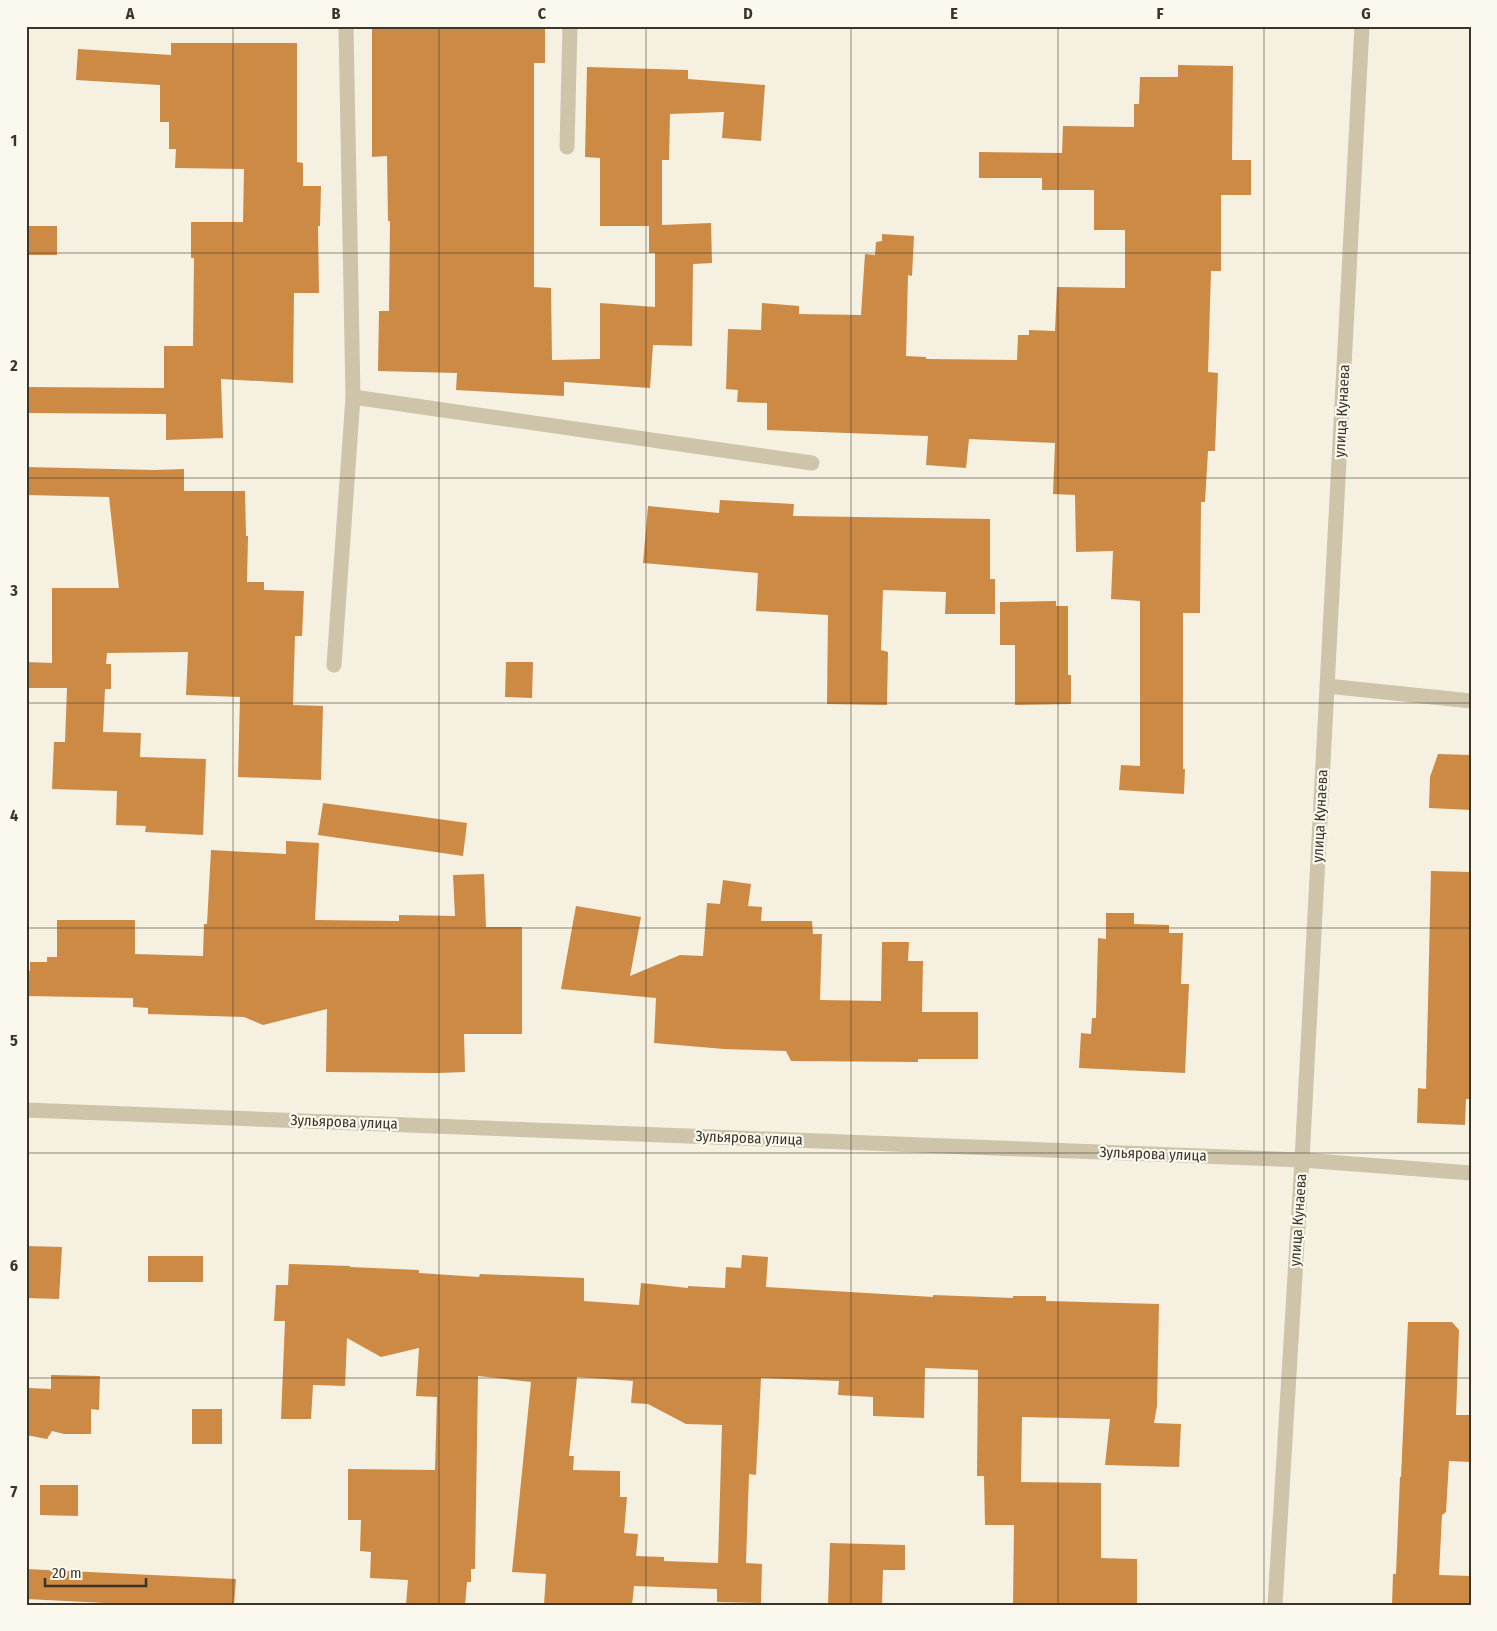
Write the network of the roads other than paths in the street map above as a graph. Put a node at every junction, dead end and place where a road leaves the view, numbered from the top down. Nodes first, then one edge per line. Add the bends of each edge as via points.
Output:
1 (346, 26) edge
2 (570, 26) edge
3 (1362, 26) edge
4 (567, 147) dead end
5 (353, 397) junction
6 (812, 463) dead end
7 (334, 665) dead end
8 (1327, 686) junction
9 (1471, 701) edge
10 (26, 1110) edge
11 (1302, 1160) junction
12 (1471, 1172) edge
13 (1274, 1605) edge

1 - 5 street
2 - 4 street
3 - 8 street, улица Кунаева
5 - 6 street
5 - 7 street
8 - 9 street
8 - 11 street, улица Кунаева
10 - 11 street, Зульярова улица
11 - 12 street, Зульярова улица
11 - 13 street, улица Кунаева

